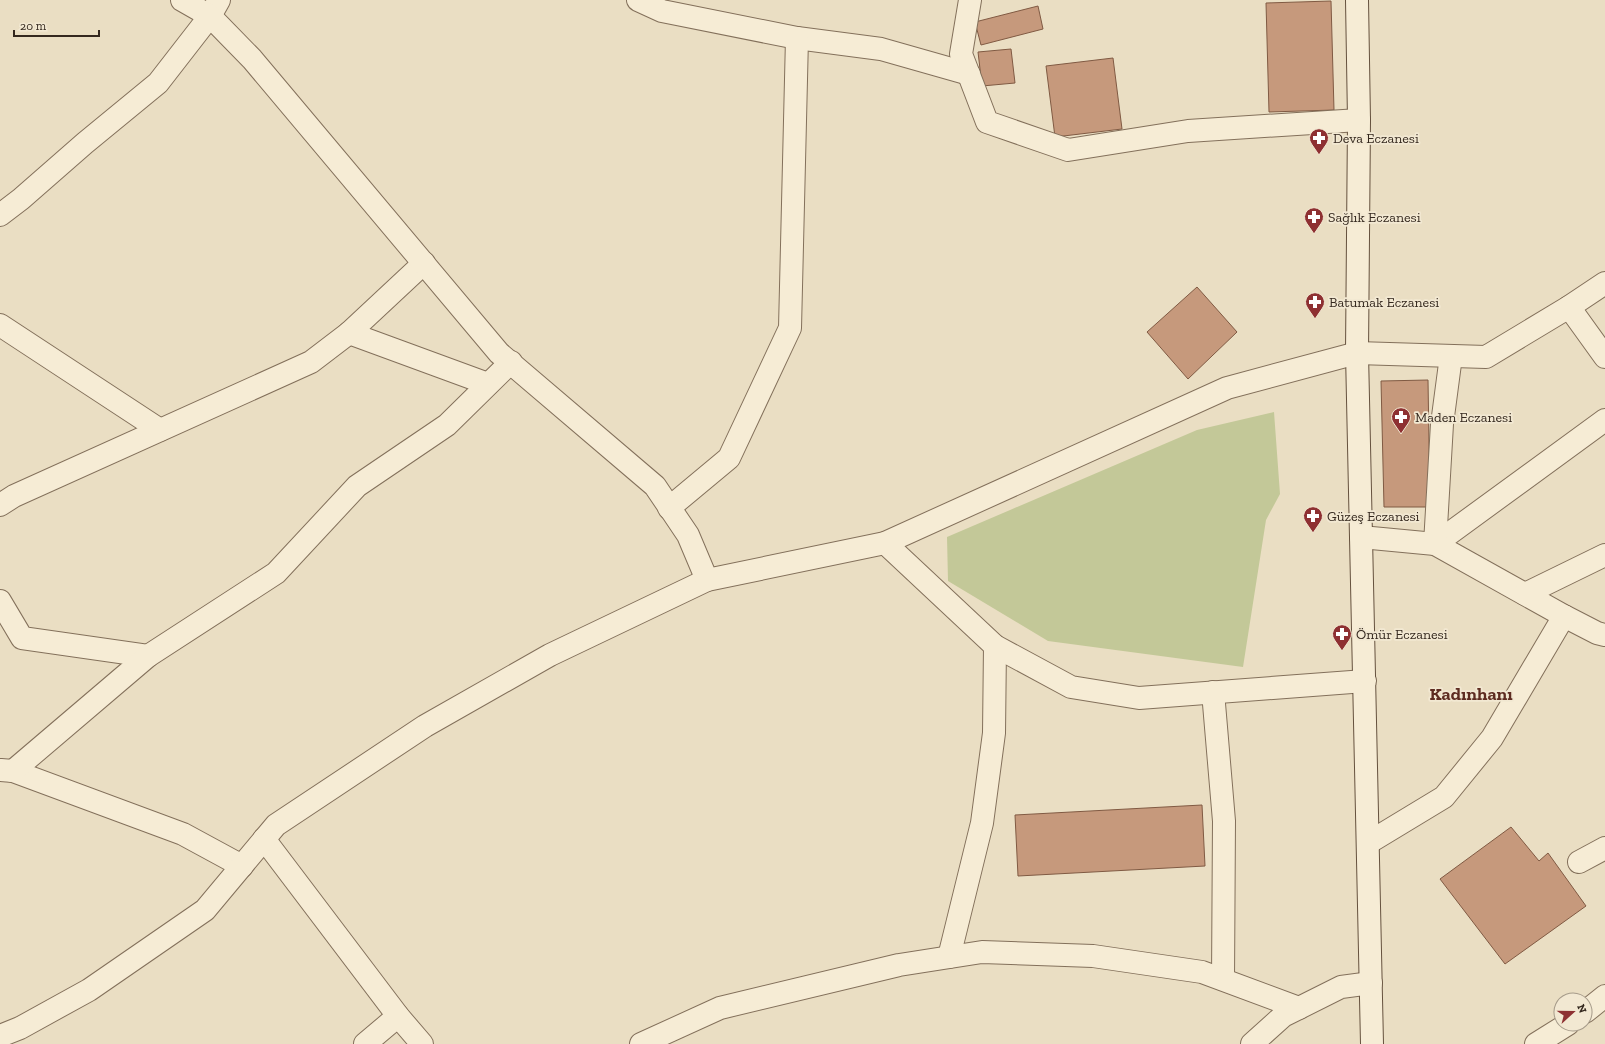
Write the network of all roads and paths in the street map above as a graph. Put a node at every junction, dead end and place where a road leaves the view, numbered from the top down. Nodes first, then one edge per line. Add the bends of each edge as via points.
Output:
1 (182, 0) edge
2 (638, 0) edge
3 (970, 0) edge
4 (1357, 0) edge
5 (214, 8) edge
6 (798, 38) junction
7 (969, 74) junction
8 (1359, 120) junction
9 (0, 215) edge
10 (424, 263) junction
11 (1605, 283) edge
12 (1569, 307) junction
13 (0, 325) edge
14 (349, 333) junction
15 (1357, 353) junction
16 (1451, 356) junction
17 (1605, 358) edge
18 (511, 362) junction
19 (488, 384) junction
20 (1605, 420) edge
21 (160, 430) junction
22 (0, 505) edge
23 (669, 508) junction
24 (1361, 537) junction
25 (885, 544) junction
26 (1435, 544) junction
27 (1605, 555) edge
28 (707, 580) junction
29 (1525, 594) junction
30 (0, 601) edge
31 (1564, 616) junction
32 (1605, 635) edge
33 (995, 646) junction
34 (148, 656) junction
35 (1364, 681) junction
36 (1213, 692) junction
37 (6, 771) edge
38 (264, 840) junction
39 (1368, 843) junction
40 (1605, 848) edge
41 (1579, 862) dead end
42 (242, 866) junction
43 (949, 958) junction
44 (1223, 979) junction
45 (1371, 983) junction
46 (1299, 1008) junction
47 (398, 1016) junction
48 (1555, 1032) edge
49 (0, 1036) edge
50 (365, 1044) edge
51 (422, 1044) edge
52 (641, 1044) edge
53 (1252, 1044) edge
54 (1372, 1044) edge
55 (1536, 1044) edge

1 - 5 street
2 - 6 street via 662,11
3 - 7 street via 961,54
4 - 8 street
5 - 9 street via 158,83
5 - 10 street via 252,59
6 - 7 street via 881,50
6 - 23 street via 790,328 729,458
7 - 8 street via 987,122 1068,150 1188,131
8 - 15 street
10 - 14 street
10 - 18 street via 499,353
11 - 12 street
12 - 16 street via 1486,357
12 - 17 street
13 - 21 street
14 - 19 street
14 - 21 street via 311,362
15 - 16 street
15 - 24 street
15 - 25 street via 1227,388
16 - 26 street via 1442,424
18 - 19 street
18 - 23 street via 655,486
19 - 34 street via 447,425 357,486 276,573
20 - 26 street
21 - 22 street via 14,496
23 - 28 street via 688,535
24 - 26 street
24 - 35 street
25 - 28 street
25 - 33 street
26 - 29 street
27 - 29 street
28 - 38 street via 550,655 426,726 276,825
29 - 31 street
30 - 34 street via 22,638
31 - 32 street
31 - 39 street via 1492,738 1444,797
33 - 36 street via 1071,687 1138,698
33 - 43 street via 994,733 982,823
34 - 37 street
35 - 36 street
35 - 39 street
36 - 44 street via 1224,821
37 - 42 street via 183,834
38 - 42 street
38 - 47 street
39 - 45 street
40 - 41 street
42 - 49 street via 205,910 89,990 20,1028
43 - 44 street via 982,952 1092,956 1202,972
43 - 52 street via 899,965 720,1008
44 - 46 street
45 - 46 street via 1341,987
45 - 54 street
46 - 53 street via 1283,1016
47 - 50 street
47 - 51 street
48 - 55 street

